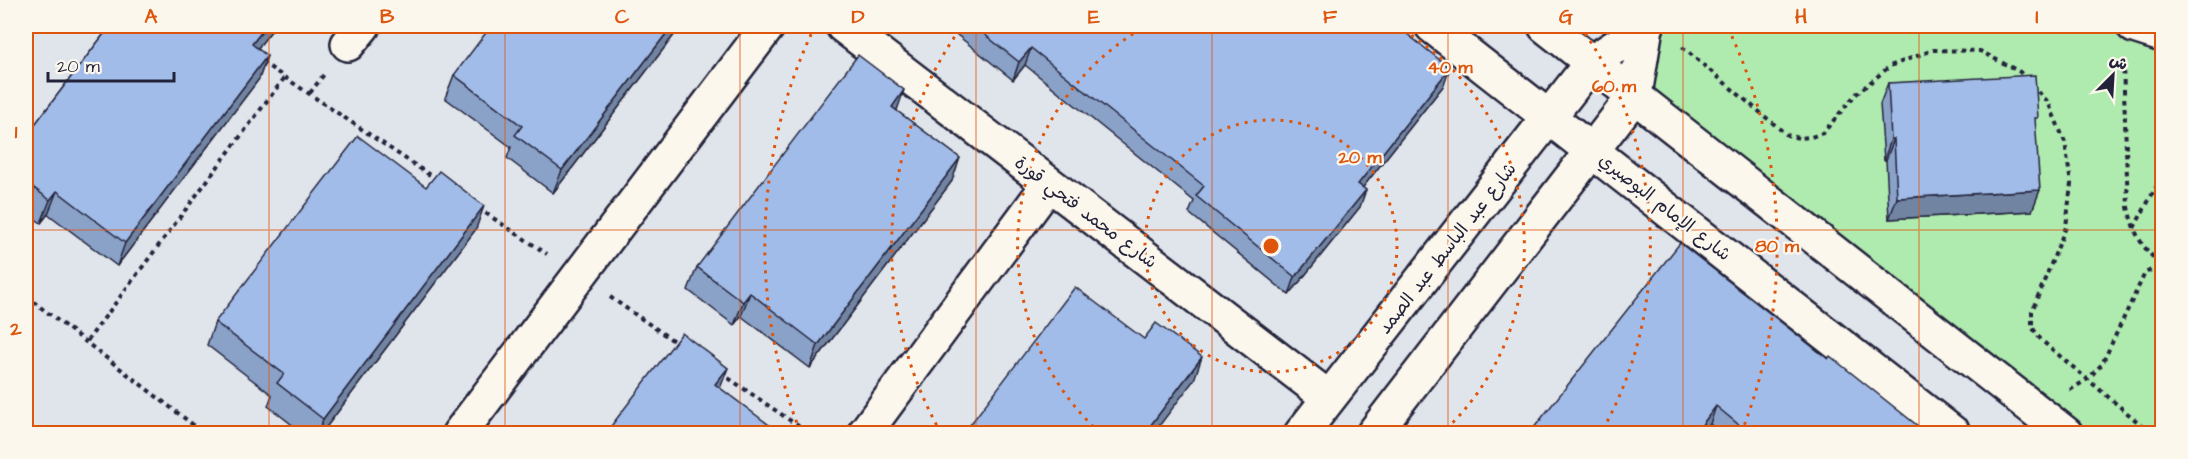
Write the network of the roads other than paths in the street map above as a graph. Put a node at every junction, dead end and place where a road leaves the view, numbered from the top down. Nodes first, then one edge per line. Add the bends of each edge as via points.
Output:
1 (768, 26) edge
2 (843, 26) edge
3 (1432, 26) edge
4 (1545, 26) edge
5 (2134, 26) edge
6 (1656, 31) edge
7 (2163, 35) edge
8 (1592, 62) junction
9 (1635, 95) junction
10 (1549, 117) junction
11 (1592, 150) junction
12 (1049, 184) junction
13 (1329, 398) junction
14 (1378, 432) edge
15 (459, 434) edge
16 (864, 434) edge
17 (1301, 434) edge
18 (1954, 434) edge
19 (2066, 434) edge

1 - 15 street
2 - 12 street, شارع محمد فتحي قورة
3 - 10 street, شارع الإمام البوصيري
4 - 8 street
5 - 7 street
6 - 8 street, شارع عبد الباسط عبد الصمد
6 - 9 street
8 - 9 street
8 - 10 street, شارع عبد الباسط عبد الصمد
9 - 11 street
9 - 19 street
10 - 11 street, شارع الإمام البوصيري
10 - 13 street, شارع عبد الباسط عبد الصمد
11 - 14 street
11 - 18 street, شارع الإمام البوصيري
12 - 13 street, شارع محمد فتحي قورة
12 - 16 street
13 - 17 street, شارع عبد الباسط عبد الصمد

